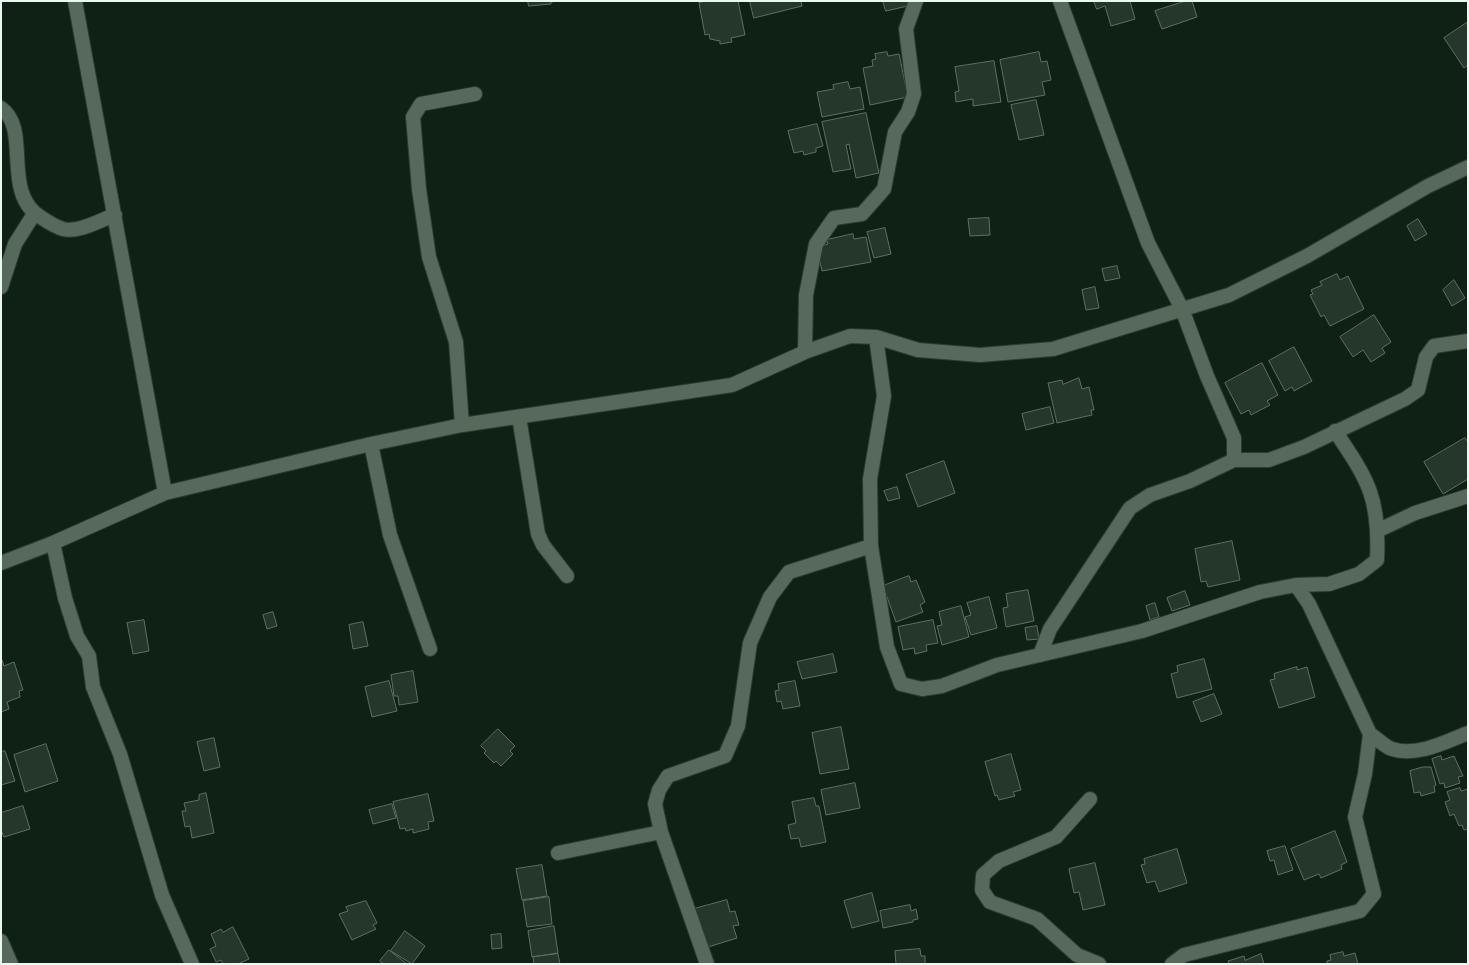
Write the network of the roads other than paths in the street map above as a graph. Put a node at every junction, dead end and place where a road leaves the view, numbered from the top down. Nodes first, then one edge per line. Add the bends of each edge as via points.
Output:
1 (75, 1) edge
2 (916, 1) edge
3 (1060, 1) edge
4 (475, 94) dead end
5 (1, 108) edge
6 (1468, 167) edge
7 (34, 214) junction
8 (115, 215) junction
9 (1, 287) edge
10 (1182, 309) junction
11 (876, 337) junction
12 (1468, 340) edge
13 (805, 352) junction
14 (519, 417) junction
15 (462, 426) junction
16 (1335, 431) junction
17 (371, 444) junction
18 (1234, 460) junction
19 (165, 492) junction
20 (1468, 496) edge
21 (1379, 530) junction
22 (53, 543) junction
23 (871, 546) junction
24 (1, 563) edge
25 (567, 576) dead end
26 (1296, 585) junction
27 (430, 649) dead end
28 (1040, 655) junction
29 (1468, 733) edge
30 (1370, 734) junction
31 (1090, 799) dead end
32 (661, 832) junction
33 (558, 853) dead end
34 (1, 941) edge
35 (11, 964) edge
36 (192, 964) edge
37 (707, 964) edge
38 (1099, 964) edge
39 (1172, 964) edge

1 - 8 street
2 - 13 street via 906,30 914,94 908,112 895,132 884,189 862,214 834,218 816,244 806,295
3 - 10 street via 1148,243
4 - 15 street via 421,104 412,117 429,257 456,342
5 - 7 street via 13,127 17,186 23,204
6 - 10 street via 1428,186 1308,256 1229,295
7 - 8 street via 63,229 73,229
7 - 9 street via 15,244
8 - 19 street
10 - 11 street via 1053,349 980,355 918,350
10 - 18 street via 1234,438
11 - 13 street via 850,336
11 - 23 street via 884,396 870,479
12 - 16 street via 1434,346 1426,357 1418,390
13 - 14 street via 732,385
14 - 15 street
14 - 25 street via 538,534
15 - 17 street
16 - 18 street via 1269,460
16 - 21 street via 1363,472 1374,500
17 - 19 street
17 - 27 street via 390,535
18 - 28 street via 1150,495 1130,508 1050,629
19 - 22 street
20 - 21 street via 1415,512
21 - 26 street via 1377,560 1359,574 1329,584
22 - 24 street
22 - 36 street via 77,636 89,656 93,687 120,754 162,895
23 - 28 street via 887,647 902,684 922,689 942,686 997,665
23 - 32 street via 790,572 770,597 750,643 738,726 725,756 668,776 655,804
26 - 28 street via 1260,592 1142,631
26 - 30 street via 1309,604
29 - 30 street via 1409,752 1391,749
30 - 39 street via 1355,817 1374,894 1360,912 1184,955
31 - 38 street via 1056,837 999,861 988,870 983,875 982,890 990,902 1037,919 1077,955
32 - 33 street
32 - 37 street
34 - 35 street

